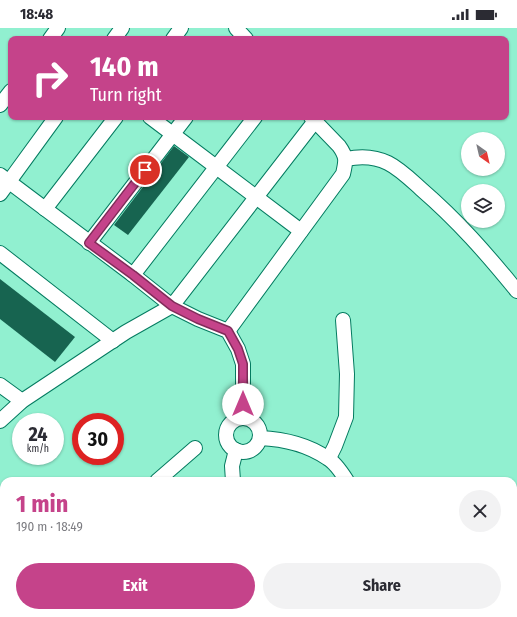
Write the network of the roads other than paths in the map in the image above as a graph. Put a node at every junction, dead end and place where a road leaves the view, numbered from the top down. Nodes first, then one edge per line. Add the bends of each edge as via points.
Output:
1 (8, 95) edge
2 (0, 105) edge
3 (53, 120) edge
4 (114, 120) edge
5 (154, 120) edge
6 (184, 120) edge
7 (253, 120) edge
8 (312, 120) edge
9 (314, 120) edge
10 (173, 134) junction
11 (346, 159) junction
12 (216, 167) junction
13 (4, 178) edge
14 (0, 194) edge
15 (256, 197) junction
16 (45, 209) junction
17 (301, 231) junction
18 (89, 243) junction
19 (0, 254) edge
20 (133, 275) junction
21 (517, 291) edge
22 (172, 306) junction
23 (343, 320) dead end
24 (228, 331) junction
25 (113, 341) junction
26 (0, 385) edge
27 (22, 401) junction
28 (243, 418) junction
29 (0, 421) edge
30 (260, 438) junction
31 (195, 448) dead end
32 (236, 450) junction
33 (329, 458) junction
34 (162, 477) edge
35 (233, 477) edge
36 (344, 477) edge

1 - 2 street
3 - 13 street
4 - 16 street
5 - 10 street
6 - 10 street
7 - 12 street
8 - 15 street
9 - 11 street via 340,146
10 - 12 street
10 - 18 street
11 - 17 street via 343,174
11 - 21 street via 359,156 374,158 402,172 462,226
12 - 15 street
12 - 20 street
13 - 14 street
13 - 16 street
15 - 17 street
15 - 22 street
16 - 18 street
17 - 24 street
18 - 20 street
19 - 25 street
20 - 22 street
22 - 24 street
22 - 25 street
23 - 33 street via 347,374 346,417
24 - 28 street via 243,364
25 - 27 street
26 - 27 street
27 - 29 street
28 - 30 street via 248,418 256,424
28 - 32 street via 232,422 226,432 228,443
30 - 32 street via 251,450
30 - 33 street via 277,439 311,449
31 - 34 street
32 - 35 street via 232,466
33 - 36 street

